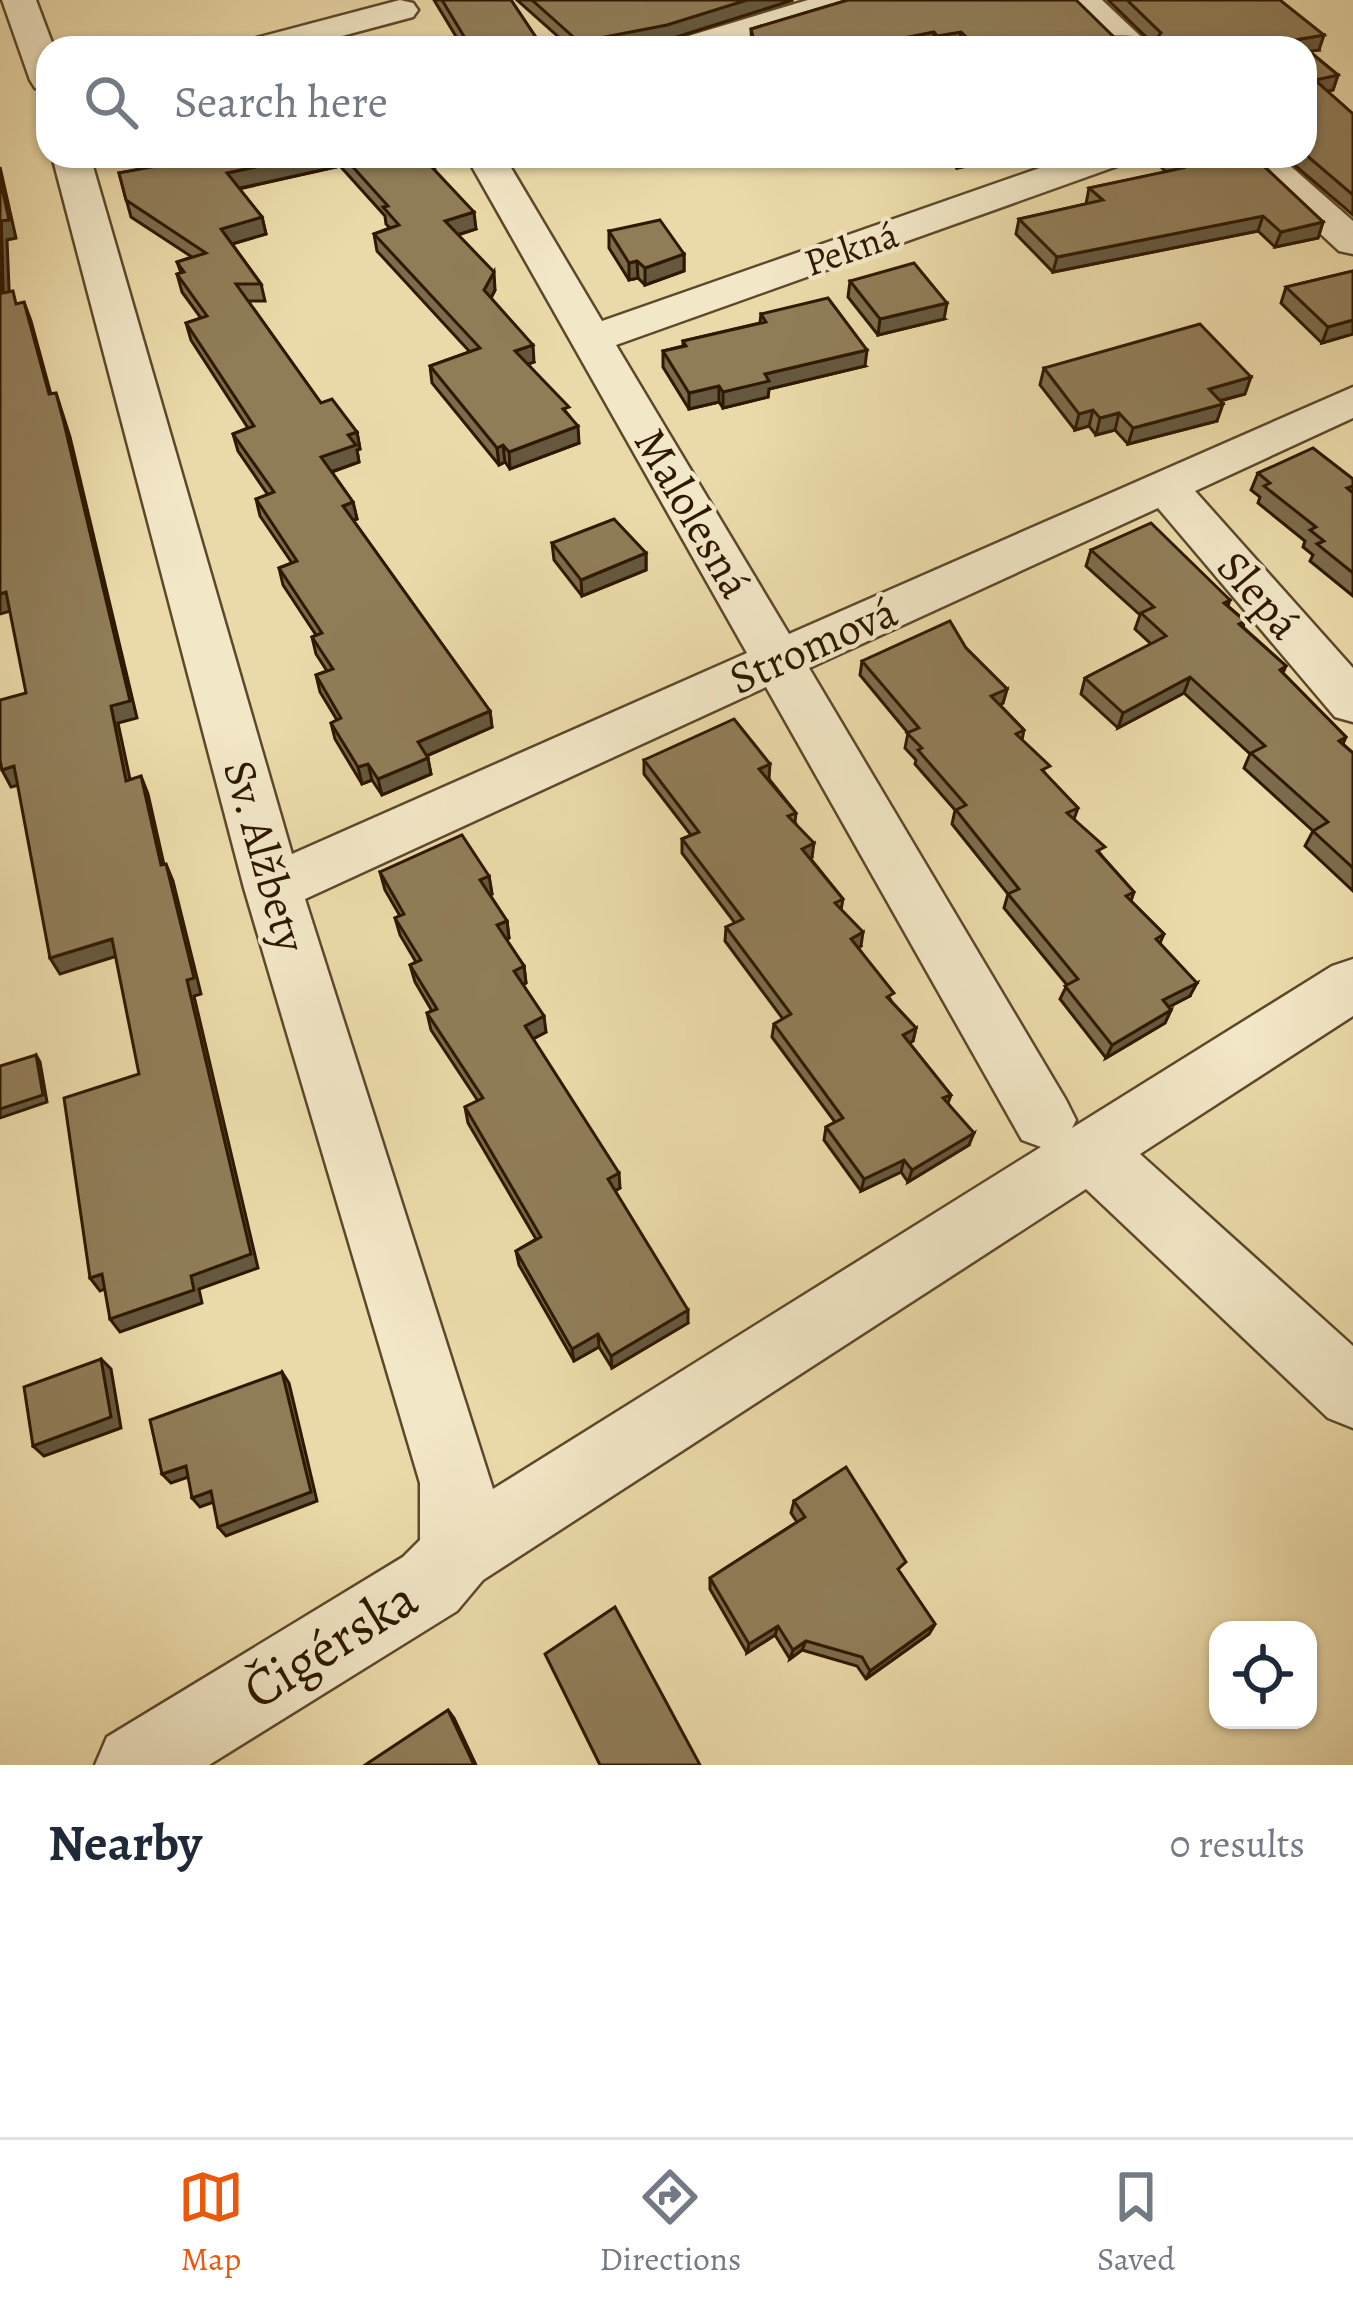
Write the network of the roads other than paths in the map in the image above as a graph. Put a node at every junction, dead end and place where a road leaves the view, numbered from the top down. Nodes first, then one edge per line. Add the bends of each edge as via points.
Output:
1 (19, 0) edge
2 (844, 0) edge
3 (1082, 0) edge
4 (398, 5) edge
5 (296, 36) edge
6 (416, 36) edge
7 (724, 36) edge
8 (1122, 36) edge
9 (36, 47) edge
10 (74, 168) edge
11 (492, 168) edge
12 (1075, 168) edge
13 (1270, 168) edge
14 (1353, 242) edge
15 (592, 339) junction
16 (1353, 401) edge
17 (1165, 486) junction
18 (778, 661) junction
19 (1353, 703) edge
20 (273, 888) junction
21 (1353, 984) edge
22 (1068, 1135) junction
23 (1353, 1393) edge
24 (457, 1554) junction
25 (135, 1765) edge

1 - 9 street
2 - 7 street
3 - 8 street
4 - 5 street
4 - 6 street
10 - 20 street, Sv. Alžbety
11 - 15 street, Malolesná
12 - 15 street, Pekná
13 - 14 street
15 - 18 street, Malolesná
16 - 17 street, Stromová
17 - 18 street, Stromová
17 - 19 street, Slepá
18 - 20 street, Stromová
18 - 22 street, Malolesná
20 - 24 street, Sv. Alžbety via 456,1484
21 - 22 street, Čigérska
22 - 23 street, Malolesná
22 - 24 street, Čigérska
24 - 25 street, Čigérska via 430,1584

